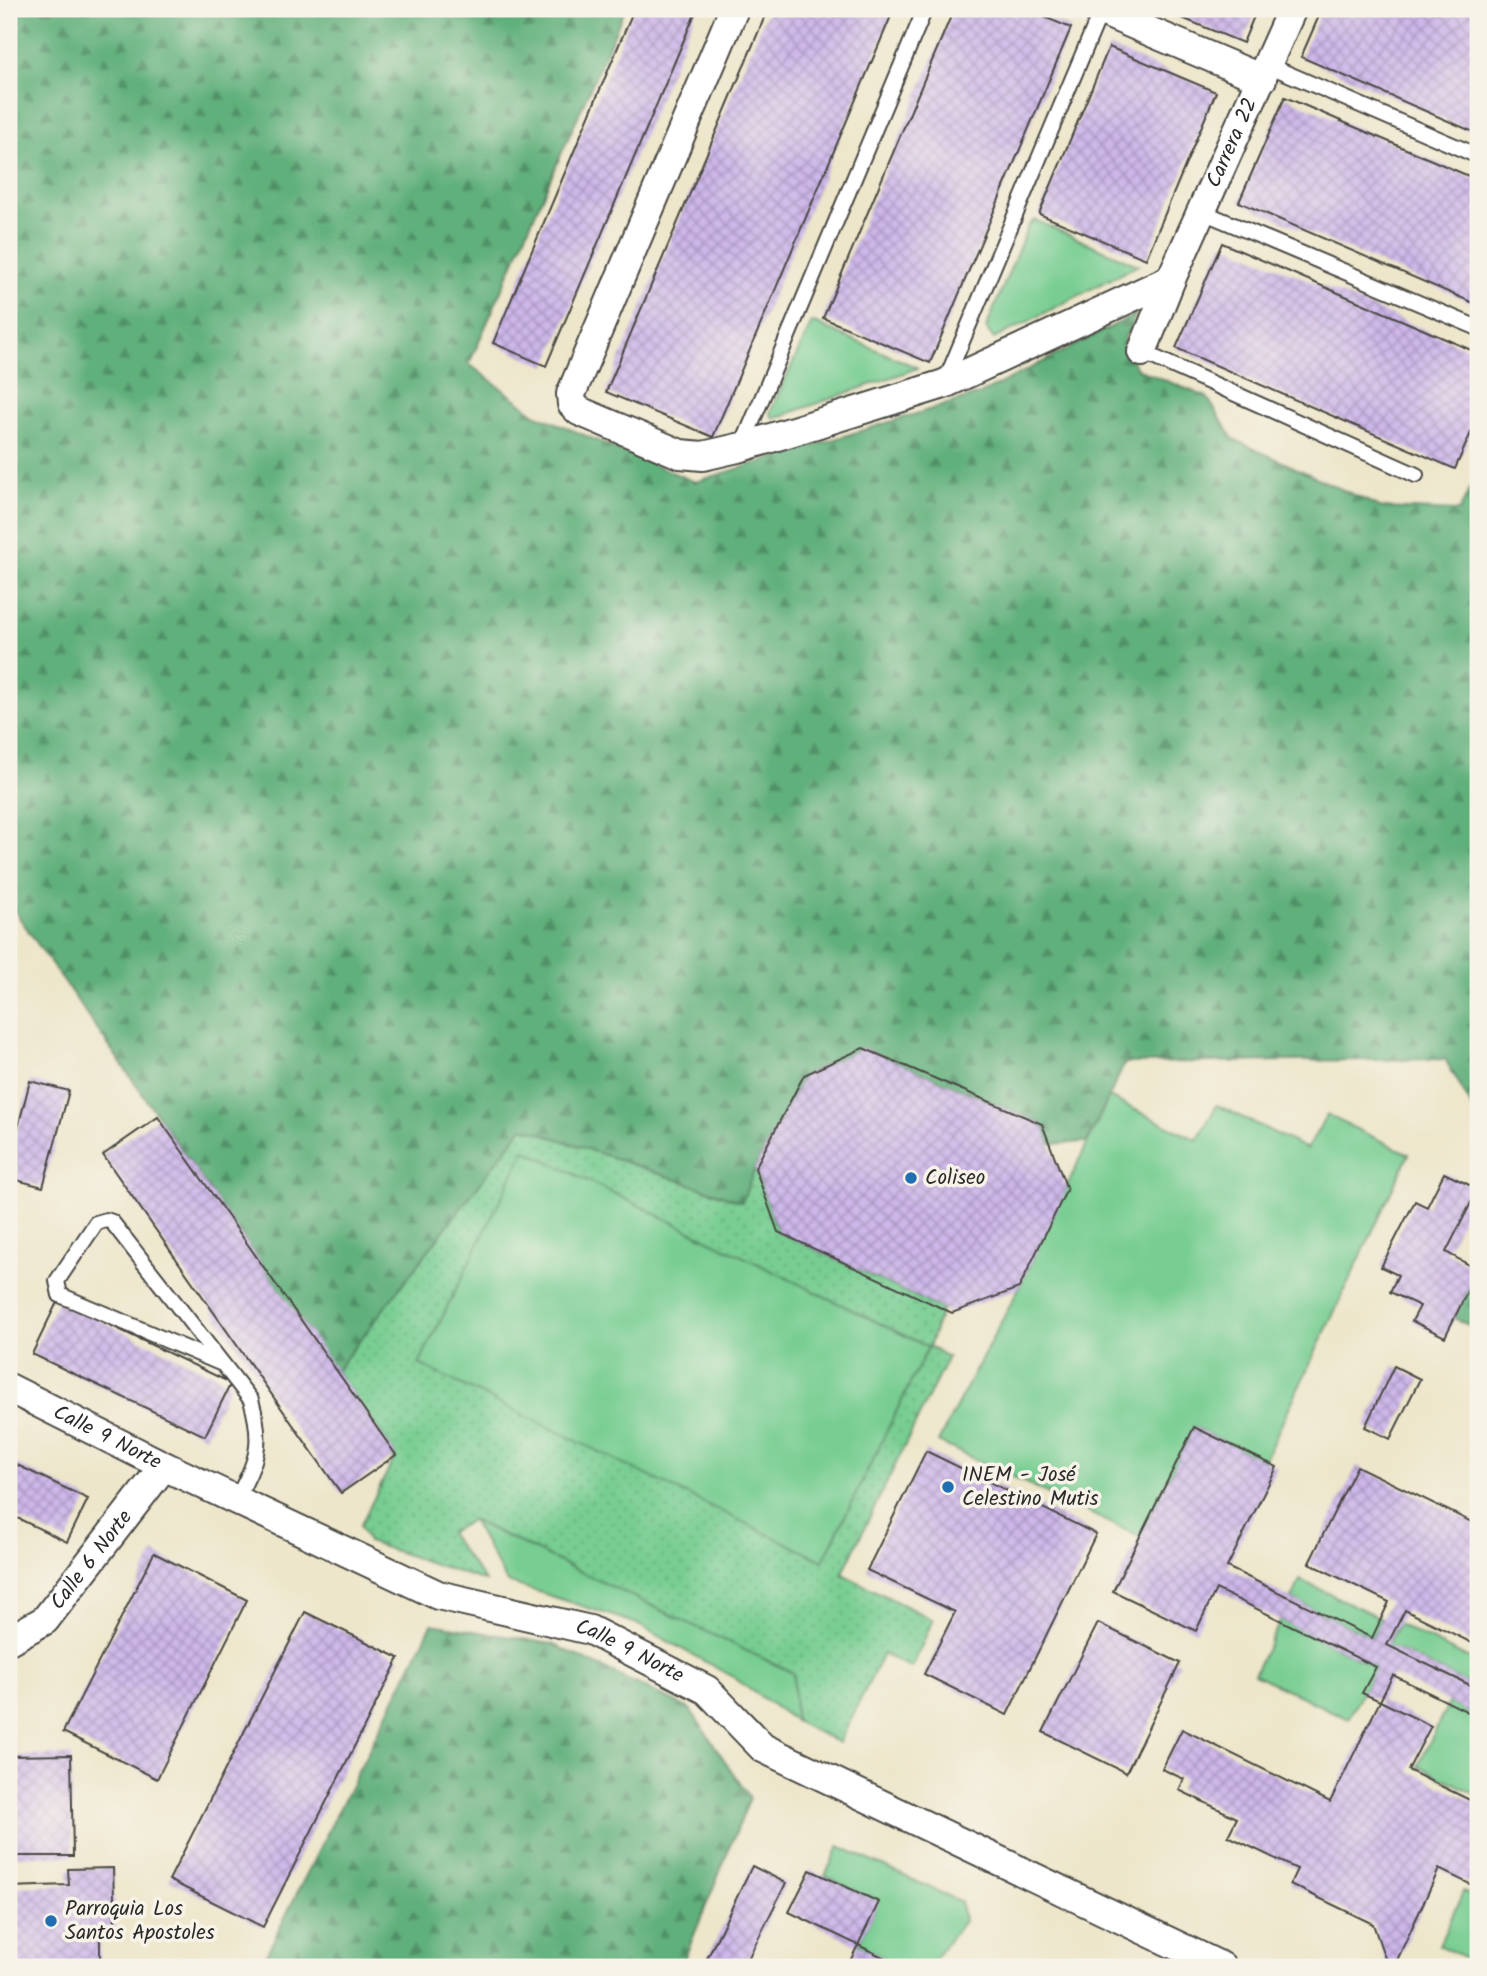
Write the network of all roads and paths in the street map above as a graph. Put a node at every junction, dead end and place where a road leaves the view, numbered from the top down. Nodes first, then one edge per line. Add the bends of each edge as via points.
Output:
1 (734, 9) edge
2 (925, 9) edge
3 (1292, 9) edge
4 (1099, 10) edge
5 (1265, 72) junction
6 (1478, 156) edge
7 (1203, 212) junction
8 (1171, 279) junction
9 (1478, 328) edge
10 (1142, 352) joint
11 (944, 384) junction
12 (742, 447) junction
13 (1416, 475) dead end
14 (220, 1363) junction
15 (9, 1388) edge
16 (164, 1466) junction
17 (236, 1500) junction
18 (9, 1640) edge
19 (1222, 1967) edge

1 - 12 street via 571,394 579,411 680,454 703,456
2 - 12 lane
3 - 5 street, Carrera 22
4 - 5 street
4 - 11 lane
5 - 6 lane
5 - 7 street, Carrera 22
7 - 8 street, Carrera 22
7 - 9 lane
8 - 10 street, Carrera 22
8 - 11 street
10 - 13 lane
11 - 12 street
14 - 14 lane via 112,1222 96,1223 57,1281 60,1295
14 - 17 lane via 251,1400 258,1426 256,1461
15 - 16 street, Calle 9 Norte
16 - 17 street, Calle 9 Norte
16 - 18 street, Calle 6 Norte via 45,1620
17 - 19 street, Calle 9 Norte via 438,1595 590,1630 707,1690 763,1748

